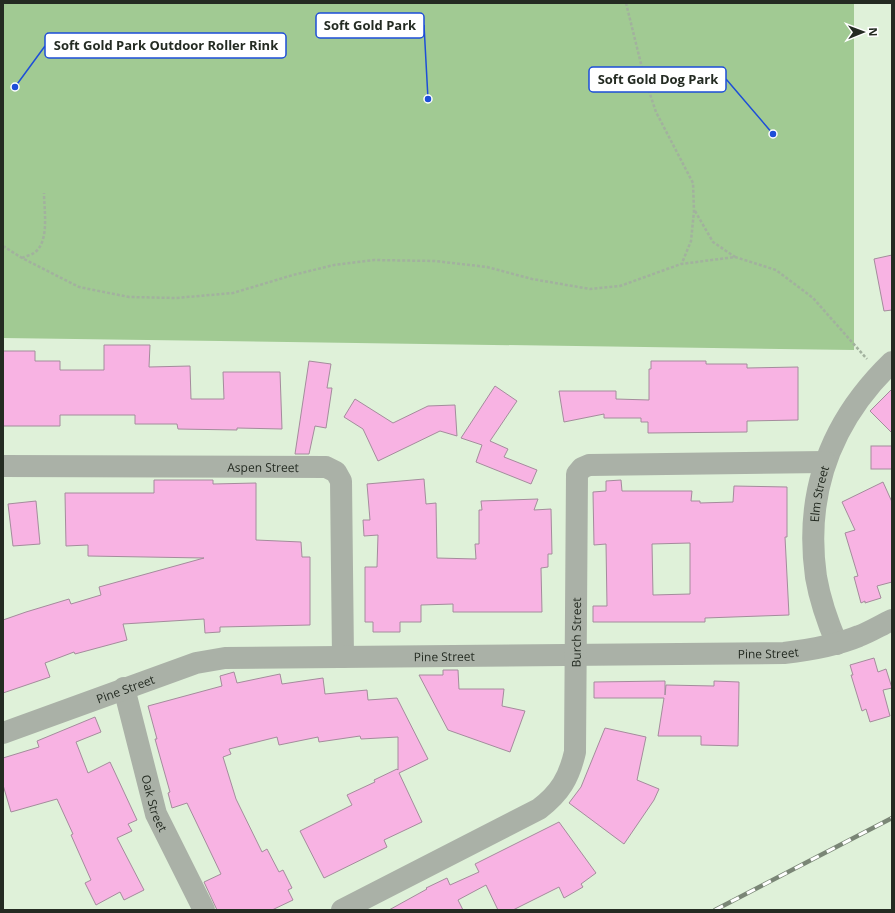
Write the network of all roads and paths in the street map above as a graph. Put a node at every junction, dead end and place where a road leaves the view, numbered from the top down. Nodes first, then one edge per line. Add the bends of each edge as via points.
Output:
1 (626, 3) edge
2 (44, 193) dead end
3 (694, 211) junction
4 (3, 246) edge
5 (735, 257) junction
6 (22, 258) junction
7 (681, 264) junction
8 (892, 362) edge
9 (873, 380) junction
10 (826, 462) junction
11 (3, 466) edge
12 (892, 620) edge
13 (837, 644) junction
14 (576, 655) junction
15 (343, 657) junction
16 (124, 688) junction
17 (3, 733) edge
18 (204, 910) edge
19 (342, 910) edge

1 - 3 path via 644,76 656,112 693,182
2 - 6 path via 44,239 34,253
3 - 5 path via 713,242
3 - 7 path via 691,241
4 - 6 path
5 - 7 path
5 - 9 path via 776,270 813,298 868,360
6 - 7 path via 79,287 129,297 176,298 233,293 334,265 374,260 436,261 487,267 532,279 590,289 620,286
8 - 9 street, Elm Street
9 - 10 street, Elm Street via 838,432
10 - 13 street, Elm Street via 815,509 813,546 816,578 826,618
10 - 14 street, Burch Street via 590,465 582,468 577,474
11 - 15 street, Aspen Street via 326,467 336,472 341,481
12 - 13 street, Pine Street
13 - 14 street, Pine Street via 784,653
14 - 15 street, Pine Street
14 - 19 street, Burch Street via 576,752 562,787 550,801
15 - 16 street, Pine Street via 225,658 196,663
16 - 17 street, Pine Street
16 - 18 street, Oak Street via 156,814

